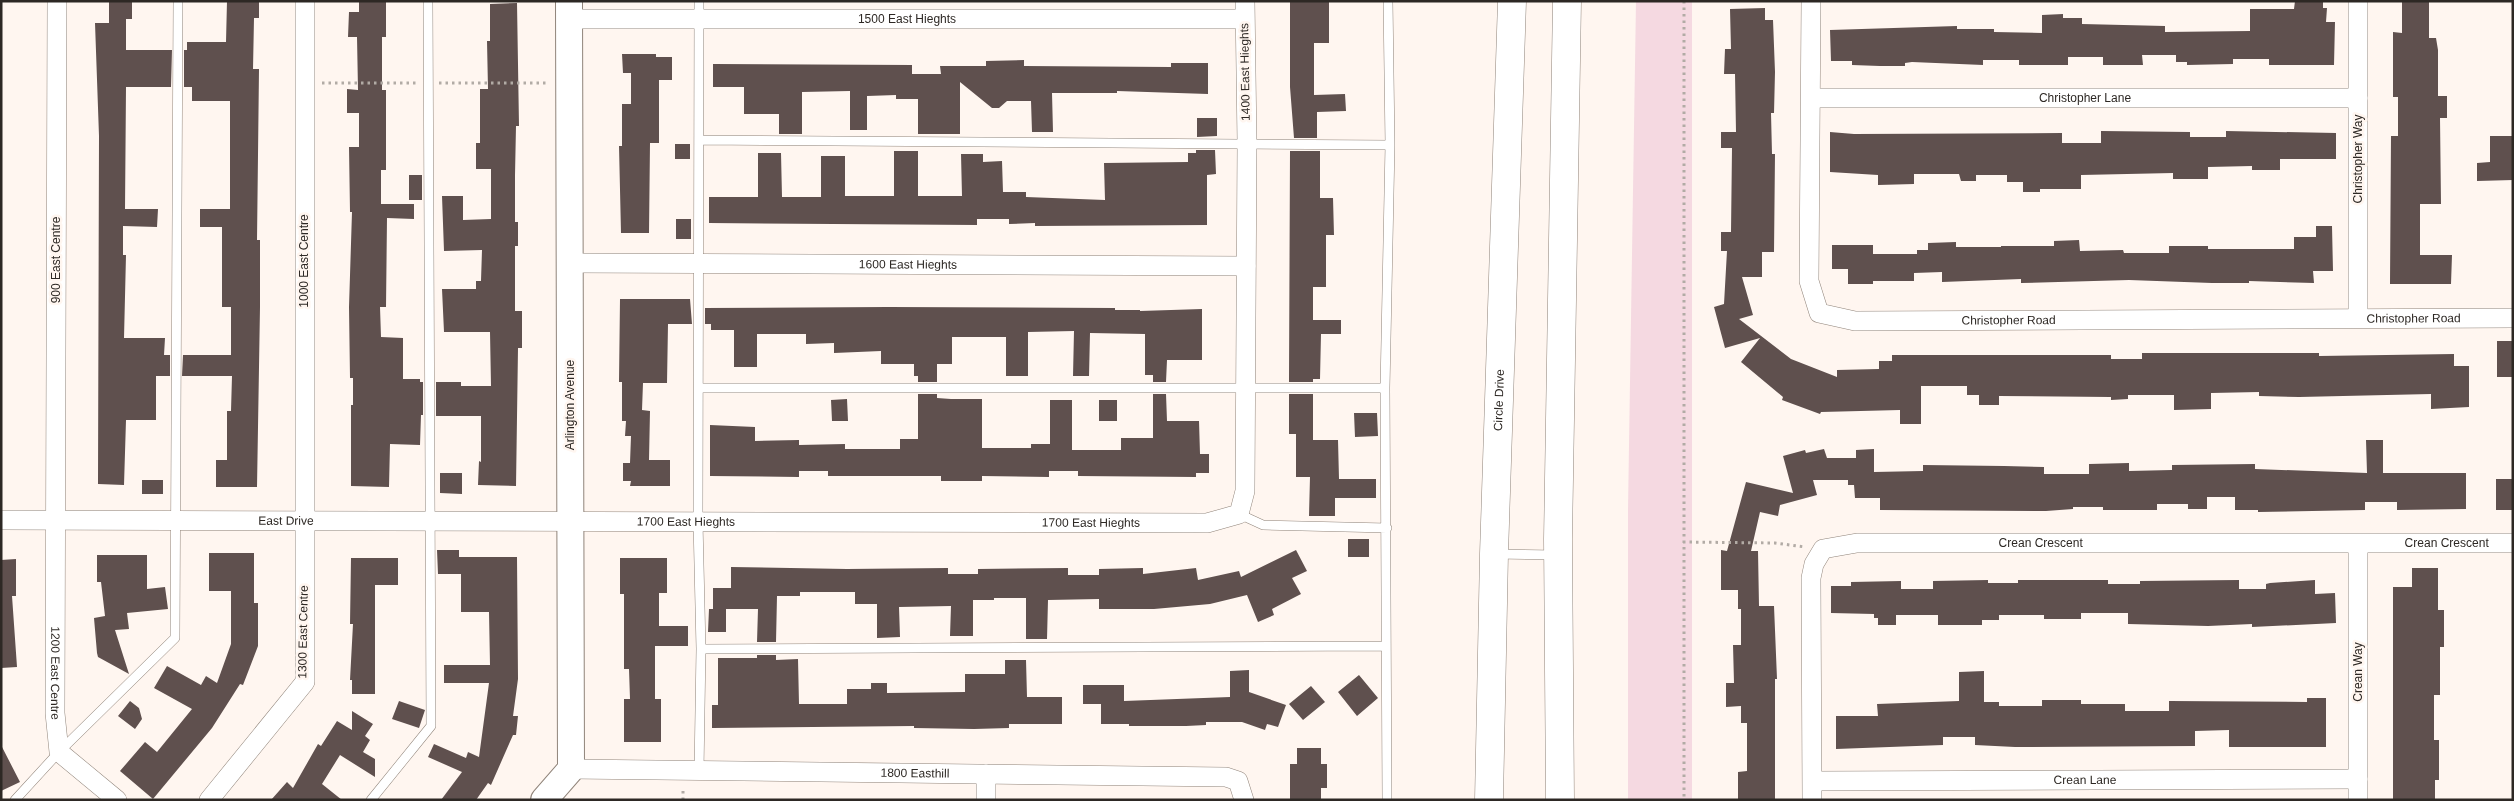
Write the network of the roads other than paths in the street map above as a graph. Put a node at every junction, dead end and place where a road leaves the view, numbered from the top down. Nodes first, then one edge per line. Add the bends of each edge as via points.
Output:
1 (57, 1) edge
2 (178, 1) edge
3 (305, 1) edge
4 (428, 1) edge
5 (1388, 1) edge
6 (1512, 1) edge
7 (1567, 1) edge
8 (1811, 1) edge
9 (2358, 1) edge
10 (569, 10) edge
11 (699, 10) edge
12 (1244, 10) edge
13 (1811, 98) junction
14 (2358, 98) junction
15 (700, 140) junction
16 (1246, 143) junction
17 (1390, 144) junction
18 (569, 263) junction
19 (700, 264) junction
20 (1246, 266) junction
21 (2358, 318) junction
22 (2513, 318) edge
23 (700, 388) junction
24 (1246, 388) junction
25 (1386, 388) junction
26 (1239, 514) junction
27 (1, 520) edge
28 (55, 520) junction
29 (177, 521) junction
30 (304, 521) junction
31 (431, 522) junction
32 (571, 522) junction
33 (698, 522) junction
34 (1387, 528) junction
35 (2513, 543) edge
36 (2358, 544) junction
37 (1494, 554) junction
38 (1558, 555) junction
39 (1386, 646) junction
40 (701, 649) junction
41 (58, 752) junction
42 (570, 769) junction
43 (699, 771) junction
44 (986, 774) junction
45 (2358, 779) junction
46 (1813, 791) edge
47 (14, 800) edge
48 (117, 800) edge
49 (209, 800) edge
50 (371, 800) edge
51 (544, 800) edge
52 (986, 800) edge
53 (1244, 800) edge
54 (1387, 800) edge
55 (1489, 800) edge
56 (1560, 800) edge
57 (2358, 800) edge

1 - 28 street, 900 East Centre
2 - 29 lane
3 - 30 street, 1000 East Centre
4 - 31 lane
5 - 17 lane
6 - 37 highway, Circle Drive
7 - 38 highway
8 - 13 street, Christopher Road
9 - 14 street, Christopher Way
10 - 11 street, 1500 East Hieghts
10 - 18 street, Arlington Avenue
11 - 12 street, 1500 East Hieghts
11 - 15 lane
12 - 16 street, 1400 East Hieghts
13 - 14 street, Christopher Lane
13 - 21 street, Christopher Road via 1809,281 1819,313 1855,321
14 - 21 street, Christopher Way
15 - 16 lane
15 - 19 lane
16 - 17 lane
16 - 20 street
17 - 25 lane
18 - 19 street, 1600 East Hieghts
18 - 32 street, Arlington Avenue
19 - 20 street, 1600 East Hieghts
19 - 23 lane
20 - 24 street
21 - 22 street, Christopher Road
23 - 24 lane
23 - 33 lane
24 - 25 lane
24 - 26 street via 1245,491
25 - 34 lane
26 - 33 street, 1700 East Hieghts via 1207,523
26 - 34 lane via 1263,525
27 - 28 street, East Drive
28 - 29 street, East Drive
28 - 41 street, 1200 East Centre
29 - 30 street, East Drive
29 - 41 lane via 175,638
30 - 31 street, East Drive
30 - 49 street, 1300 East Centre via 305,682
31 - 32 street, East Drive
31 - 50 lane via 431,726
32 - 33 street, 1700 East Hieghts
32 - 42 street, Arlington Avenue
33 - 40 lane
34 - 39 lane
35 - 36 street, Crean Crescent
36 - 45 street, Crean Way
36 - 46 street, Crean Crescent via 1857,543 1823,549 1814,564 1811,578
37 - 38 lane
37 - 55 highway, Circle Drive
38 - 56 highway
39 - 40 lane
39 - 54 lane
40 - 43 lane
41 - 47 lane
41 - 48 street
42 - 43 street, 1800 Easthill
42 - 51 street
43 - 44 street, 1800 Easthill
44 - 52 street
44 - 53 street, 1800 Easthill via 1226,777 1238,781
45 - 46 street, Crean Lane
45 - 57 street, Crean Way

